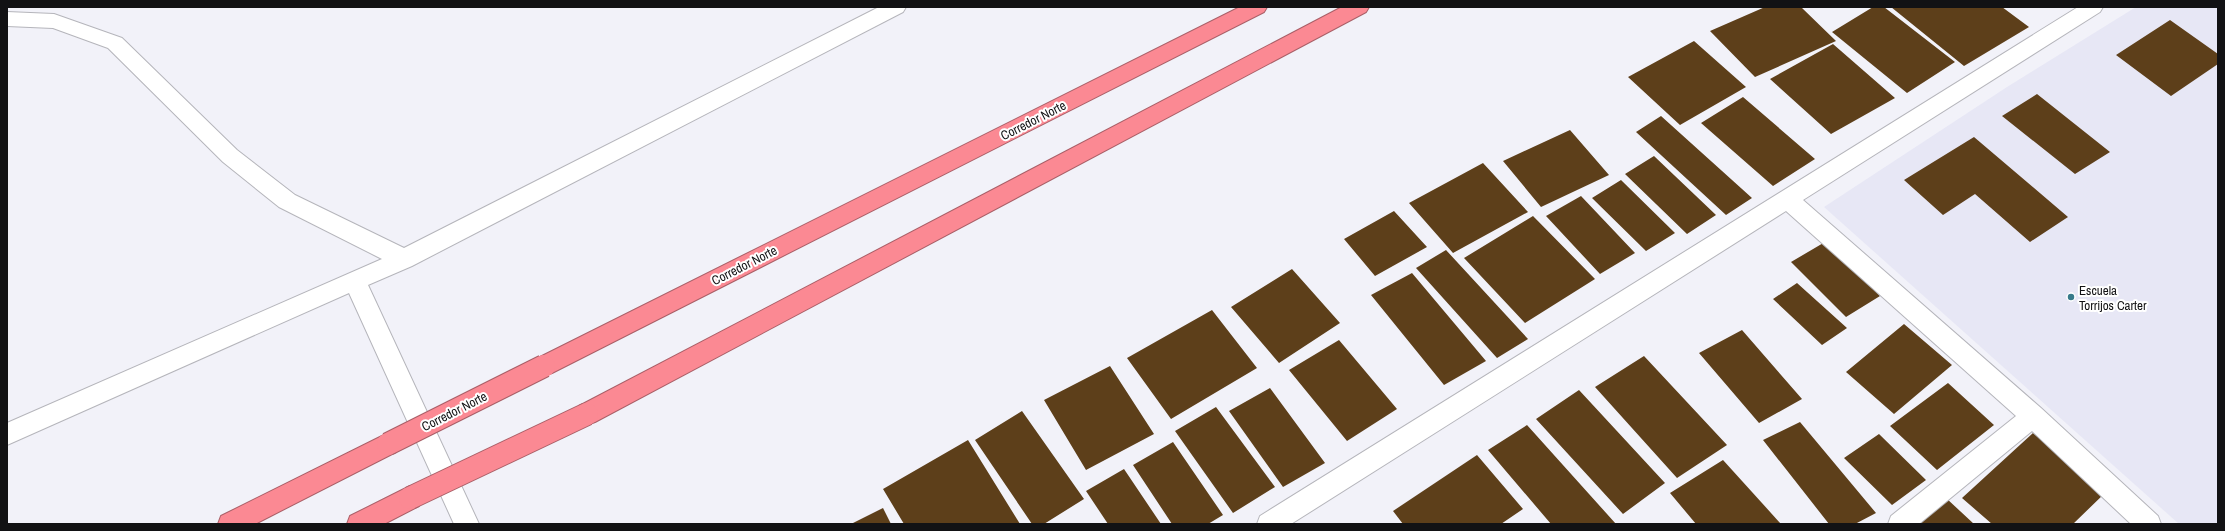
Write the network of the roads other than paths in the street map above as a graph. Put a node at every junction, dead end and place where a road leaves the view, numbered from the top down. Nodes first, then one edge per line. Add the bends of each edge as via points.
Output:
1 (896, 7) edge
2 (1257, 7) edge
3 (1359, 7) edge
4 (2093, 7) edge
5 (7, 19) edge
6 (1788, 199) junction
7 (404, 259) junction
8 (354, 280) junction
9 (2033, 416) junction
10 (7, 434) edge
11 (230, 524) edge
12 (359, 524) edge
13 (467, 524) edge
14 (1269, 524) edge
15 (1900, 524) edge
16 (2149, 524) edge

1 - 7 street
2 - 11 highway, Corredor Norte, bridge
3 - 12 highway, bridge via 587,414
4 - 6 street
5 - 7 street via 54,21 115,43 230,156 287,201
6 - 9 street
6 - 14 street
7 - 8 street
8 - 10 street
8 - 13 street
9 - 15 street
9 - 16 street

